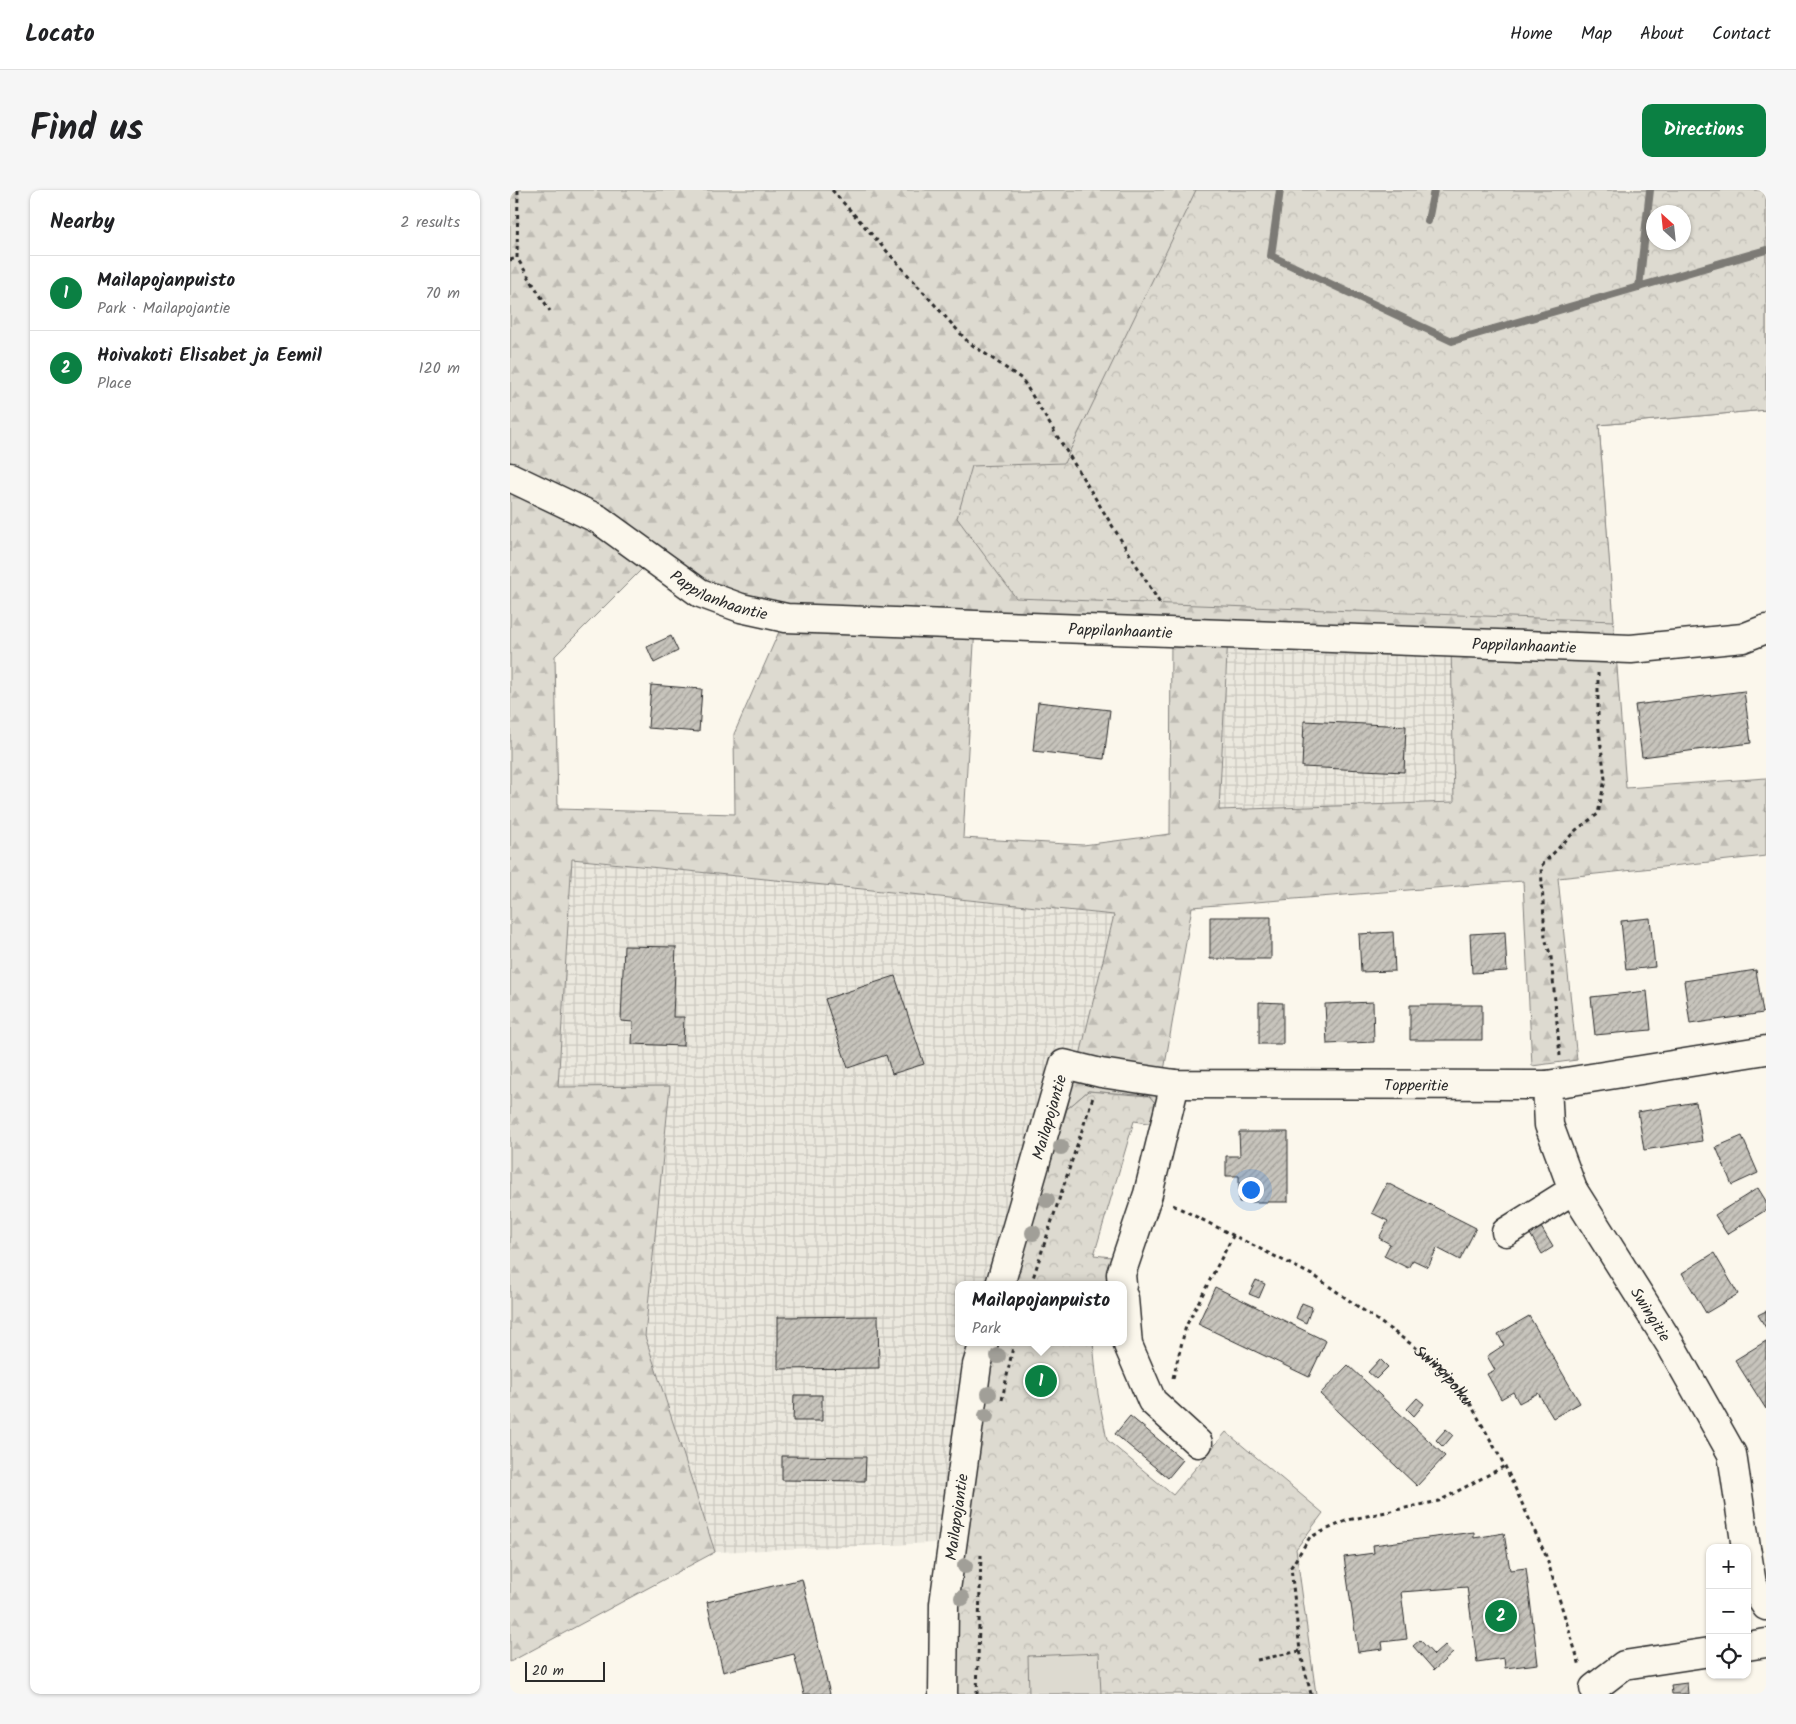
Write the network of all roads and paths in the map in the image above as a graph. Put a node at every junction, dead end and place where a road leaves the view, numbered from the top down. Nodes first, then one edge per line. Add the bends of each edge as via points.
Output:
1 (518, 190) edge
2 (832, 190) edge
3 (516, 258) junction
4 (510, 260) edge
5 (550, 311) dead end
6 (510, 477) edge
7 (1766, 629) edge
8 (1179, 633) junction
9 (1597, 648) junction
10 (1766, 1050) edge
11 (1064, 1064) joint
12 (1101, 1073) junction
13 (1555, 1083) junction
14 (1175, 1084) junction
15 (1573, 1190) junction
16 (1148, 1194) junction
17 (1506, 1232) dead end
18 (1234, 1234) junction
19 (1001, 1281) edge
20 (1032, 1281) edge
21 (1122, 1281) edge
22 (1127, 1333) edge
23 (983, 1346) edge
24 (1013, 1346) edge
25 (1001, 1405) dead end
26 (1157, 1406) junction
27 (1198, 1443) dead end
28 (1505, 1466) junction
29 (1745, 1544) edge
30 (981, 1554) dead end
31 (1751, 1578) edge
32 (1766, 1606) edge
33 (1766, 1643) edge
34 (1751, 1645) edge
35 (1300, 1652) junction
36 (1706, 1653) edge
37 (1257, 1660) dead end
38 (1594, 1688) joint
39 (943, 1694) edge
40 (977, 1694) edge
41 (1311, 1694) edge

1 - 3 path
2 - 8 path via 968,342 1022,379
3 - 4 path
3 - 5 path
6 - 8 street, Pappilanhaantie via 598,519 700,593 741,608 786,618
7 - 9 street, Pappilanhaantie via 1743,638 1631,649
8 - 9 street, Pappilanhaantie
9 - 13 path via 1598,722 1605,779 1598,814 1576,830 1541,866 1544,938 1551,957
10 - 13 street, Topperitie
11 - 12 street, Topperitie
11 - 19 street, Mailapojantie
12 - 14 street, Topperitie
12 - 20 path
13 - 14 street, Topperitie
13 - 15 street, Swingitie via 1549,1126
14 - 16 street
15 - 17 street
15 - 29 street, Swingitie via 1670,1344 1732,1454
16 - 18 path, Swingipolku
16 - 21 street via 1121,1274
18 - 26 path via 1186,1326 1170,1391
18 - 28 path, Swingipolku via 1316,1277 1442,1368 1471,1404
22 - 26 street via 1128,1345
23 - 39 street, Mailapojantie via 977,1365 944,1604
24 - 25 path
26 - 27 street
28 - 35 path via 1439,1500 1348,1520 1310,1537 1291,1568
28 - 38 path, Swingipolku via 1546,1556 1579,1663
30 - 40 path
31 - 32 street
33 - 34 street
35 - 37 path
35 - 41 path
36 - 38 street via 1624,1665

